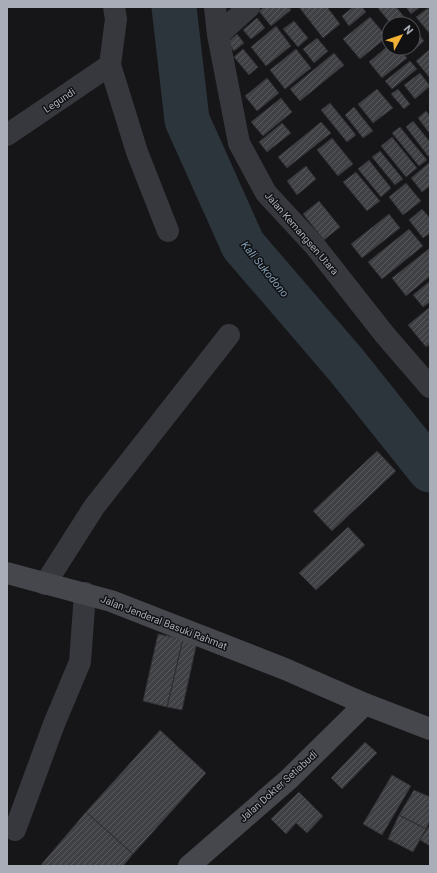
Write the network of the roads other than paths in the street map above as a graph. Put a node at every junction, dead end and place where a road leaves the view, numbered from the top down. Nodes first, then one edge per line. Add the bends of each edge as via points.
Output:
1 (114, 7) edge
2 (215, 7) edge
3 (249, 7) edge
4 (218, 35) junction
5 (110, 65) junction
6 (7, 135) edge
7 (168, 232) dead end
8 (229, 335) dead end
9 (430, 387) edge
10 (7, 574) edge
11 (46, 584) junction
12 (85, 593) junction
13 (366, 704) junction
14 (430, 729) edge
15 (15, 830) dead end
16 (189, 866) edge

1 - 5 street via 116,20
2 - 4 street, Jalan Kemangsen Utara
3 - 4 street
4 - 9 street, Jalan Kemangsen Utara via 239,143 266,193 315,246 385,335
5 - 6 street, Legundi
5 - 7 street via 137,152
8 - 11 street via 94,507
10 - 11 main road, Jalan Jenderal Basuki Rahmat
11 - 12 main road, Jalan Jenderal Basuki Rahmat
12 - 13 main road, Jalan Jenderal Basuki Rahmat via 126,606
12 - 15 street via 80,662
13 - 14 main road, Jalan Jenderal Basuki Rahmat
13 - 16 main road, Jalan Dokter Setiabudi via 289,779

